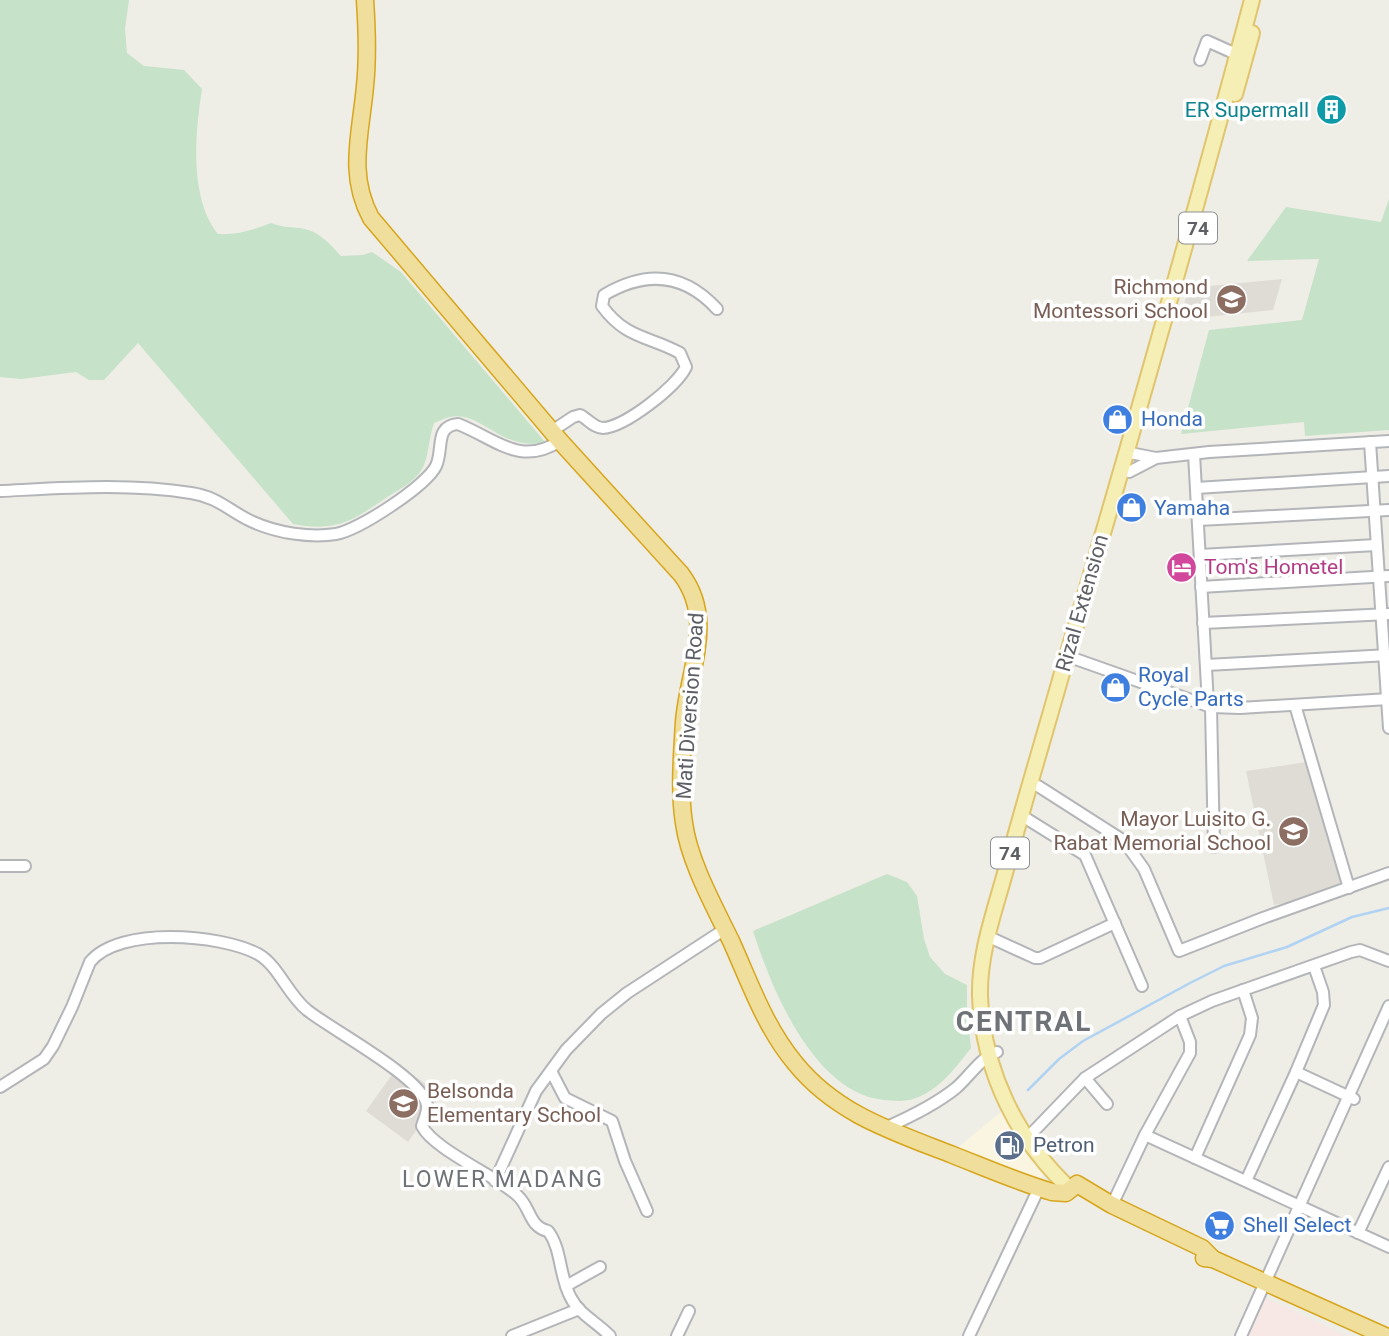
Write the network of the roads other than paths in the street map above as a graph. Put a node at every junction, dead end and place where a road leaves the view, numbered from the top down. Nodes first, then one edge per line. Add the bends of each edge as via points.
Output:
1 (365, 0) edge
2 (1252, 0) edge
3 (1261, 0) edge
4 (1236, 54) junction
5 (1200, 60) dead end
6 (717, 309) dead end
7 (556, 436) junction
8 (1389, 441) edge
9 (1370, 442) junction
10 (1130, 454) junction
11 (1194, 454) junction
12 (1156, 458) junction
13 (1125, 470) junction
14 (1389, 476) edge
15 (1372, 477) junction
16 (1196, 488) junction
17 (0, 491) edge
18 (1389, 510) edge
19 (1374, 511) junction
20 (1198, 520) junction
21 (1376, 545) junction
22 (1200, 555) junction
23 (1384, 577) edge
24 (1201, 587) junction
25 (1385, 614) edge
26 (1203, 623) junction
27 (1386, 656) edge
28 (1071, 657) junction
29 (1206, 665) junction
30 (1387, 699) edge
31 (1209, 705) junction
32 (1295, 705) junction
33 (1389, 728) edge
34 (1038, 786) junction
35 (1027, 819) junction
36 (1214, 847) dead end
37 (0, 866) edge
38 (25, 866) dead end
39 (1389, 873) edge
40 (1349, 888) junction
41 (1115, 923) junction
42 (725, 929) junction
43 (991, 937) junction
44 (1389, 961) edge
45 (1314, 966) junction
46 (1142, 986) dead end
47 (1243, 990) junction
48 (1389, 1006) edge
49 (1180, 1016) junction
50 (1389, 1024) edge
51 (993, 1054) junction
52 (551, 1072) junction
53 (1296, 1072) junction
54 (1085, 1078) junction
55 (0, 1087) edge
56 (1351, 1098) junction
57 (1107, 1104) dead end
58 (885, 1128) junction
59 (1033, 1132) junction
60 (1146, 1135) junction
61 (1195, 1158) junction
62 (1389, 1167) edge
63 (495, 1181) junction
64 (1246, 1181) junction
65 (1074, 1187) junction
66 (1039, 1188) junction
67 (1112, 1205) junction
68 (1302, 1207) junction
69 (647, 1211) dead end
70 (1358, 1233) junction
71 (1175, 1241) junction
72 (1389, 1247) edge
73 (600, 1267) dead end
74 (1269, 1277) junction
75 (566, 1286) junction
76 (579, 1309) junction
77 (689, 1311) dead end
78 (512, 1336) edge
79 (610, 1336) edge
80 (677, 1336) edge
81 (969, 1336) edge
82 (1241, 1336) edge
83 (1385, 1336) edge

1 - 7 highway, Mati Diversion Road via 365,86 357,171 363,203 383,233
2 - 4 main road, Rizal Extension / 74
3 - 10 main road, Rizal Extension / 74
4 - 5 street via 1207,41
4 - 10 main road, Rizal Extension / 74
6 - 7 street via 697,289 659,278 632,282 604,295 602,306 619,324 631,334 680,354 686,367 674,385 652,403 607,427 580,415
7 - 17 street via 539,452 527,453 449,425 441,438 437,465 420,485 361,524 333,534 271,528 252,522 224,503 193,493 101,486
7 - 42 highway, Mati Diversion Road via 681,574 698,606 699,633 684,720 684,824
8 - 9 street
9 - 11 street
9 - 15 street
10 - 12 street
10 - 13 main road, Rizal Extension / 74
11 - 12 street
11 - 16 street
12 - 13 street
13 - 28 main road, Rizal Extension / 74
14 - 15 street
15 - 16 street
15 - 19 street
16 - 20 street
18 - 19 street
19 - 20 street
19 - 21 street
20 - 22 street
21 - 22 street
21 - 23 street
22 - 24 street
23 - 24 street
23 - 25 street
24 - 26 street
25 - 26 street
25 - 27 street
26 - 29 street
27 - 29 street
27 - 30 street
28 - 31 street
28 - 34 main road, Rizal Extension / 74
28 - 43 main road, Rizal Extension / 74
29 - 31 street
30 - 32 street
30 - 33 street
31 - 32 street
31 - 36 street
32 - 40 street
34 - 35 main road, Rizal Extension / 74
34 - 40 street via 1124,841 1143,869 1179,951
35 - 41 street via 1085,855
35 - 43 main road, Rizal Extension / 74
37 - 38 street
39 - 40 street
41 - 43 street via 1040,958
41 - 46 street
42 - 52 street via 601,1014
42 - 58 highway, Mati Diversion Road via 769,1024 795,1063 832,1098
43 - 51 main road, Rizal Extension / 74 via 988,992
44 - 45 street via 1360,950
45 - 47 street
45 - 53 street via 1324,1005
47 - 49 street
47 - 61 street via 1252,1018 1250,1035
48 - 56 street
49 - 54 street
49 - 60 street via 1190,1053
50 - 56 street
51 - 58 street via 942,1098
51 - 59 main road, Rizal Extension / 74
51 - 65 main road, Rizal Extension / 74 via 1000,1088 1021,1129 1041,1159
52 - 63 street via 536,1090
52 - 69 street via 565,1098 612,1121
53 - 56 street
53 - 64 street
54 - 57 street
54 - 59 street
55 - 63 street via 44,1059 64,1027 97,953 148,939 202,938 261,956 307,1010 413,1085 427,1102 424,1130
56 - 68 street
58 - 66 highway, Mati Diversion Road
59 - 65 main road, Rizal Extension / 74
60 - 61 street
60 - 67 street
61 - 64 street
62 - 70 street
63 - 75 street via 520,1197 534,1225 554,1239
64 - 68 street
65 - 66 highway, Mati Diversion Road via 1059,1193
65 - 67 highway, 74
65 - 71 highway, 74 via 1104,1212
66 - 81 street
67 - 71 highway, 74
68 - 70 street
68 - 74 street via 1279,1266
70 - 72 street
71 - 74 highway, 74 via 1197,1257
73 - 75 street
74 - 82 street
74 - 83 highway, 74
75 - 76 street
76 - 78 street
76 - 79 street
77 - 80 street

